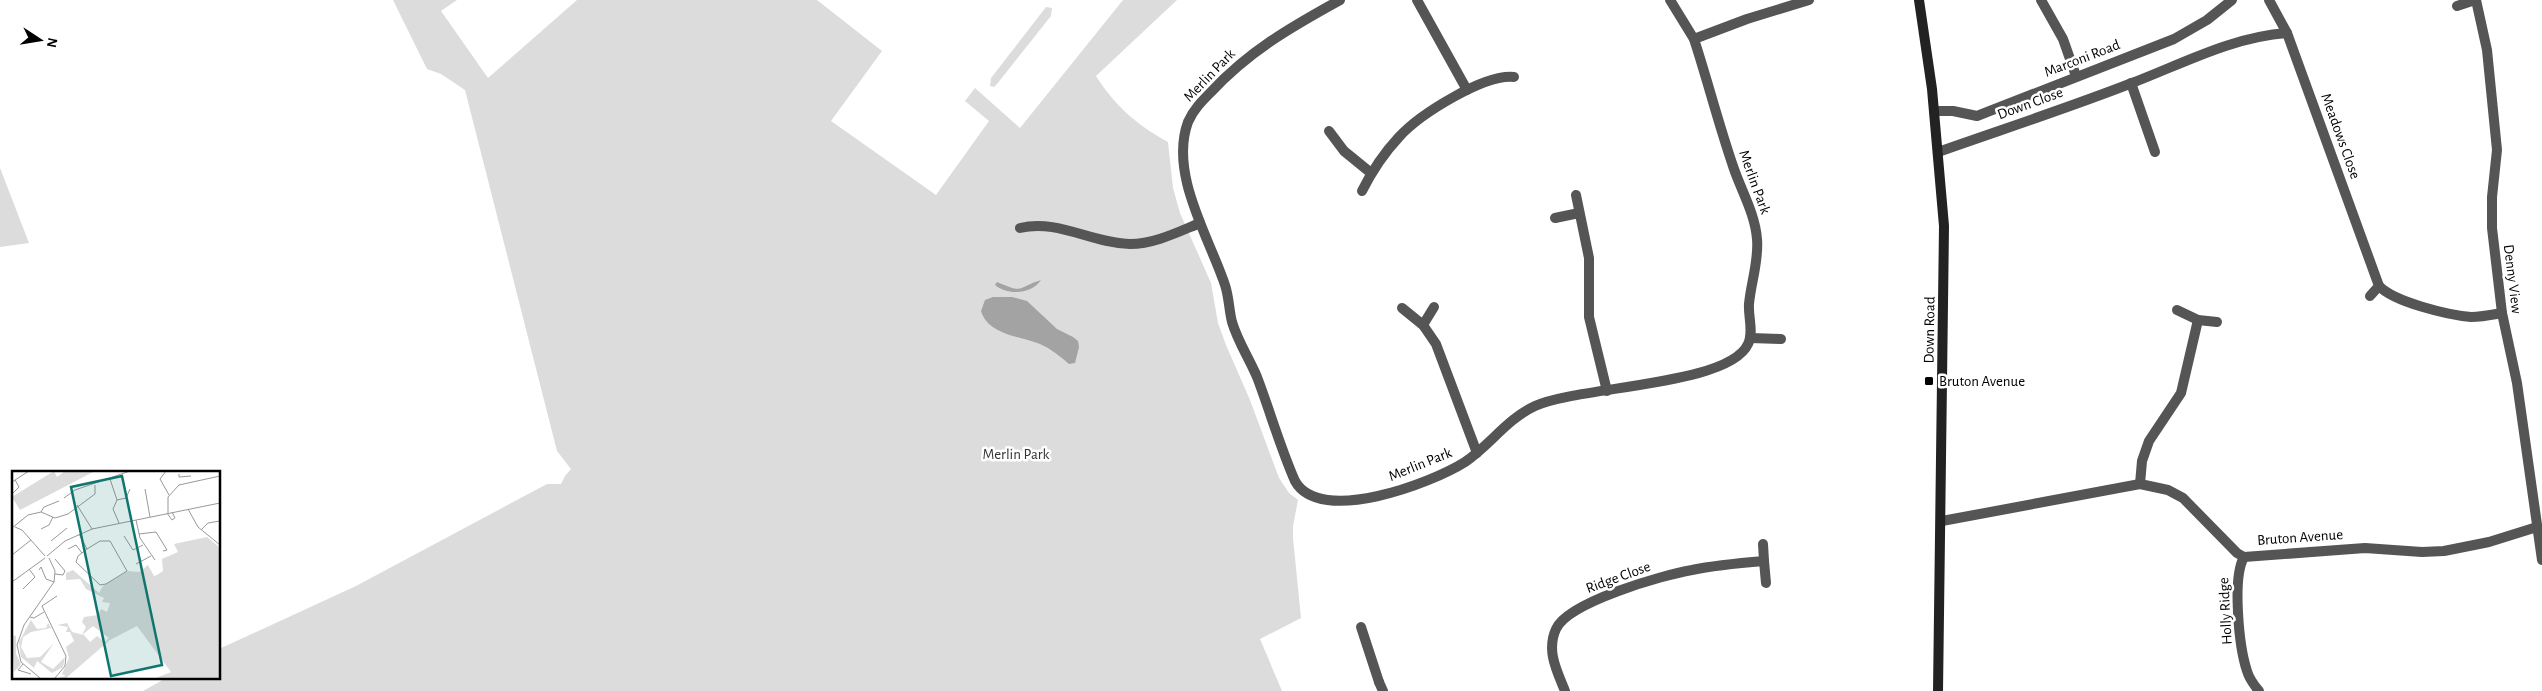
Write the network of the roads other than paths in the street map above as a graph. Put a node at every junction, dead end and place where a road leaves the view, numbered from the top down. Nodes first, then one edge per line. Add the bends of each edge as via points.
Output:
1 (1340, 0) edge
2 (1417, 0) edge
3 (1670, 0) edge
4 (1809, 0) edge
5 (1918, 0) edge
6 (2042, 0) edge
7 (2232, 0) edge
8 (2269, 0) edge
9 (2476, 0) edge
10 (2458, 6) dead end
11 (2288, 33) junction
12 (1694, 39) junction
13 (2076, 76) junction
14 (1514, 77) dead end
15 (2131, 83) junction
16 (1467, 90) junction
17 (1934, 111) junction
18 (1329, 131) dead end
19 (1938, 152) junction
20 (2154, 152) dead end
21 (1371, 173) junction
22 (1362, 191) dead end
23 (1576, 195) dead end
24 (1579, 213) junction
25 (1555, 218) dead end
26 (1200, 223) junction
27 (1020, 228) dead end
28 (2379, 286) junction
29 (2370, 296) dead end
30 (1434, 307) dead end
31 (1402, 308) dead end
32 (2177, 310) dead end
33 (2502, 313) junction
34 (2198, 320) junction
35 (2217, 322) dead end
36 (1424, 325) junction
37 (1750, 338) junction
38 (1781, 340) dead end
39 (1607, 391) junction
40 (1477, 453) junction
41 (2140, 484) junction
42 (1942, 521) junction
43 (2537, 528) junction
44 (1763, 544) dead end
45 (2244, 556) junction
46 (2542, 560) edge
47 (1764, 561) junction
48 (1766, 583) dead end
49 (1361, 626) dead end
50 (1381, 687) edge
51 (1565, 691) edge
52 (1938, 691) edge
53 (2259, 691) edge

1 - 26 street, Merlin Park via 1257,49 1194,110 1186,131 1184,155 1189,192
2 - 16 street
3 - 12 street, Merlin Park
4 - 12 street
5 - 17 street, Down Road
6 - 13 street via 2063,39
7 - 13 street, Marconi Road via 2183,34
8 - 11 street, Meadows Close
9 - 10 street, Denny View
9 - 33 street, Denny View via 2494,102 2497,150 2491,219
11 - 15 street, Down Close via 2225,45
11 - 28 street, Meadows Close
12 - 37 street, Merlin Park via 1756,231 1757,249 1749,311
13 - 17 street, Marconi Road via 1977,116
14 - 16 street via 1494,78
15 - 19 street, Down Close
15 - 20 street
16 - 21 street via 1400,135
17 - 19 street, Down Road
18 - 21 street via 1344,151
19 - 42 street, Down Road via 1944,236
21 - 22 street
23 - 24 street
24 - 25 street
24 - 39 street via 1589,258 1590,318
26 - 27 street via 1154,241 1129,244 1041,224
26 - 40 street, Merlin Park via 1226,286 1239,342 1254,371 1289,468 1301,490 1322,499 1346,501 1367,498 1438,475
28 - 29 street
28 - 33 street via 2388,294 2459,315 2478,317
30 - 36 street
31 - 36 street
32 - 34 street
33 - 43 street, Denny View via 2517,383
34 - 35 street
34 - 41 street via 2181,393 2149,441 2142,461
36 - 40 street via 1436,344
37 - 38 street
37 - 39 street, Merlin Park via 1740,356 1711,369
39 - 40 street, Merlin Park via 1564,396 1536,405 1510,422
41 - 42 street, Bruton Avenue
41 - 45 street, Bruton Avenue via 2168,490 2183,498 2237,553
42 - 52 street, Down Road
43 - 45 street, Bruton Avenue via 2444,551 2365,548
43 - 46 street, Denny View
44 - 47 street
45 - 53 street, Holly Ridge via 2238,570 2240,634 2247,670
47 - 48 street
47 - 51 street, Ridge Close via 1673,574 1572,611 1558,626 1551,649
49 - 50 street

